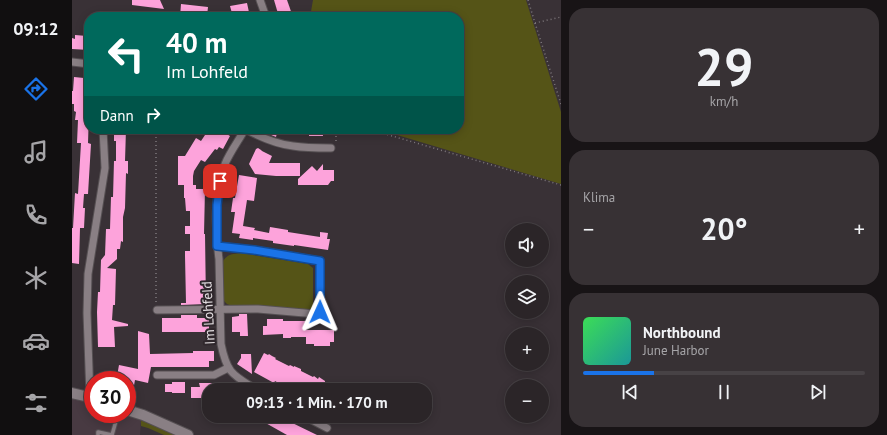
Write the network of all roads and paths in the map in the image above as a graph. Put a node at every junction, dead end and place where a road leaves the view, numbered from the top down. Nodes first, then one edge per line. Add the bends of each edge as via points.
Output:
1 (260, 0) edge
2 (528, 0) edge
3 (264, 12) edge
4 (561, 17) edge
5 (535, 23) junction
6 (72, 62) edge
7 (84, 63) edge
8 (561, 104) edge
9 (103, 134) edge
10 (156, 134) edge
11 (242, 134) edge
12 (256, 134) edge
13 (336, 134) edge
14 (385, 134) edge
15 (331, 148) joint
16 (561, 185) edge
17 (217, 246) junction
18 (220, 309) junction
19 (156, 310) joint
20 (228, 368) junction
21 (90, 371) edge
22 (157, 375) dead end
23 (246, 383) edge
24 (72, 393) edge
25 (84, 396) edge
26 (136, 413) edge
27 (115, 423) edge
28 (317, 423) edge
29 (327, 428) dead end
30 (98, 435) edge
31 (188, 435) edge

1 - 3 street
2 - 5 path
4 - 5 path
5 - 8 path
6 - 7 street
9 - 21 street via 105,168 88,274
10 - 19 path
11 - 17 street, Im Lohfeld via 225,164 220,181
12 - 15 street, Im Lohfeld via 293,146
13 - 15 path via 336,141 332,143
14 - 16 path
17 - 18 street, Im Lohfeld
17 - 18 street via 320,261 320,312 316,314
18 - 19 street
18 - 20 street, Im Lohfeld via 221,344
20 - 22 street via 214,375
20 - 23 street, Im Lohfeld
24 - 25 main road
26 - 31 main road
27 - 30 lane via 112,435 98,432
28 - 29 street

